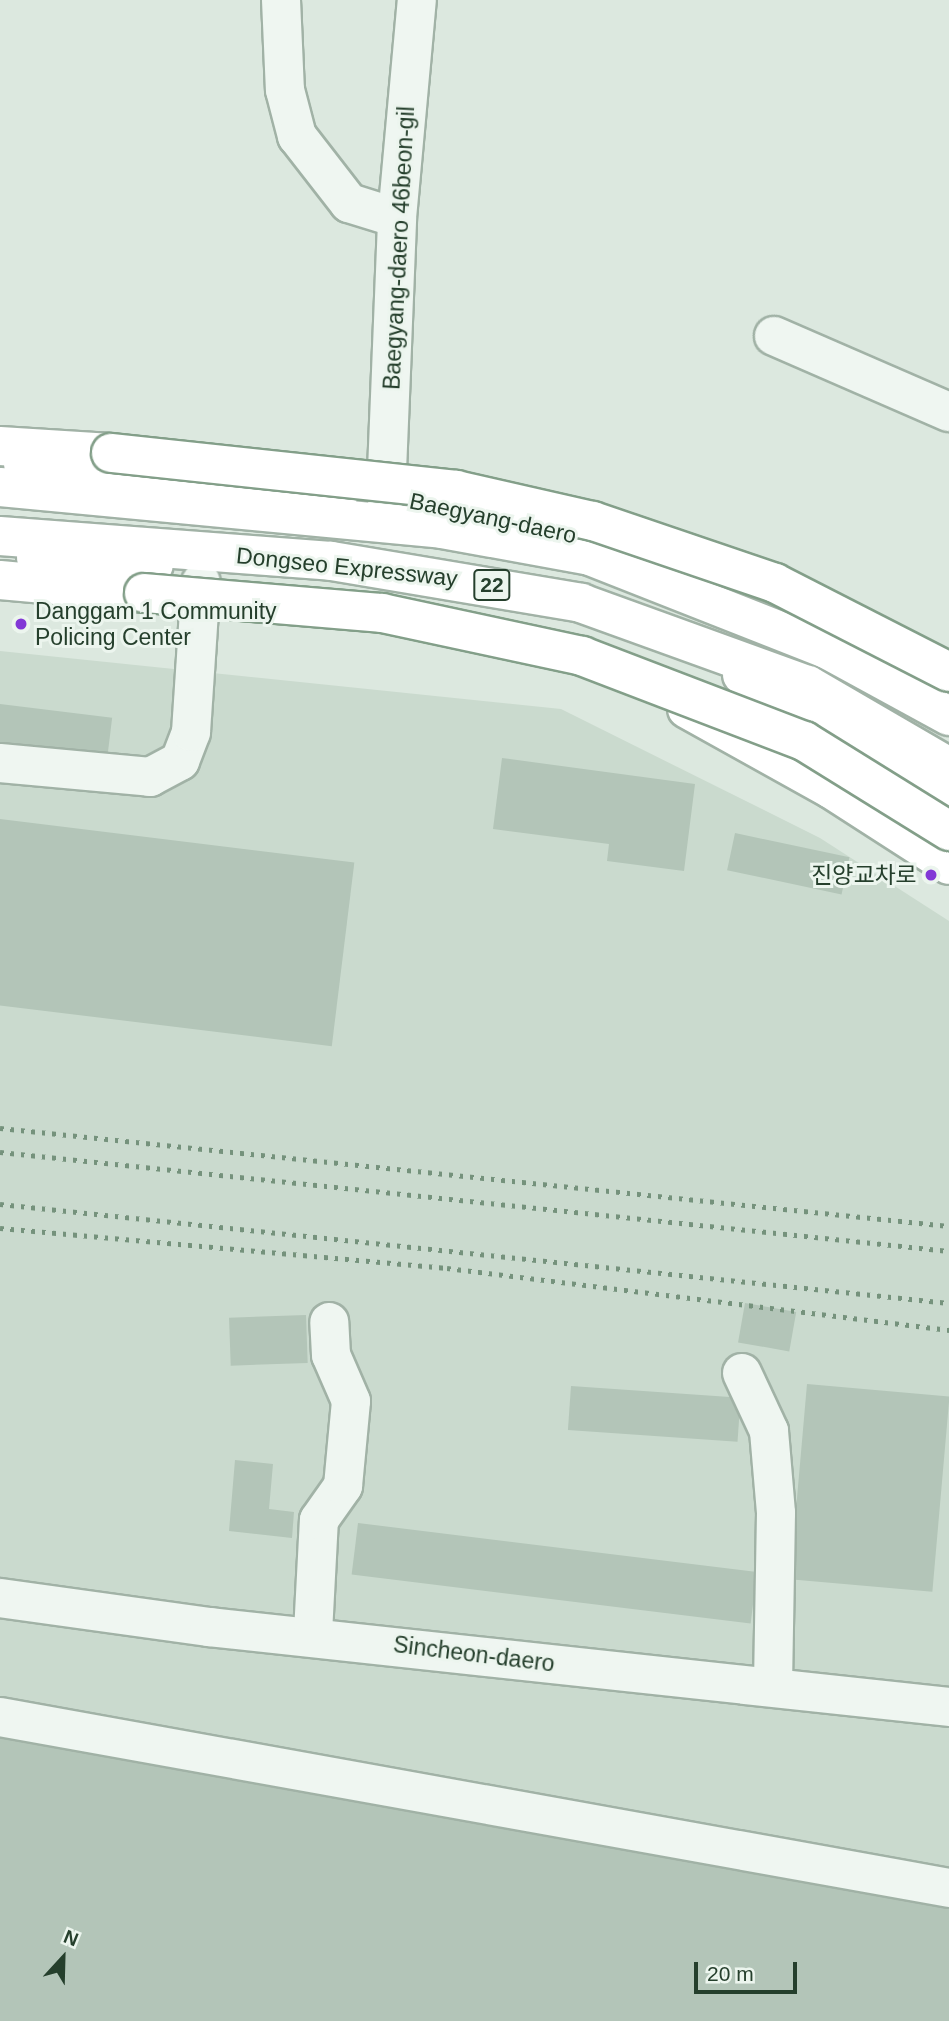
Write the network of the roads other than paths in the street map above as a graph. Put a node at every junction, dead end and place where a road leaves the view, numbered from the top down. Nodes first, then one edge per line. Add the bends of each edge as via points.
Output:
1 (281, 0) edge
2 (417, 0) edge
3 (397, 218) junction
4 (774, 336) dead end
5 (949, 412) edge
6 (0, 446) edge
7 (0, 461) edge
8 (0, 487) edge
9 (386, 496) junction
10 (0, 536) edge
11 (0, 555) edge
12 (99, 563) junction
13 (0, 580) edge
14 (201, 582) junction
15 (949, 672) edge
16 (949, 708) edge
17 (949, 716) edge
18 (0, 763) edge
19 (949, 767) edge
20 (949, 788) edge
21 (949, 831) edge
22 (949, 866) edge
23 (329, 1322) dead end
24 (742, 1373) dead end
25 (0, 1598) edge
26 (313, 1633) junction
27 (773, 1687) junction
28 (949, 1707) edge
29 (0, 1717) edge
30 (949, 1888) edge

1 - 3 street via 285,90 297,136 349,203
2 - 3 street, Baegyang-daero 46beon-gil
3 - 9 street, Baegyang-daero 46beon-gil
4 - 5 street
6 - 15 main road, bridge via 456,490 593,521 775,583
7 - 9 main road, Baegyang-daero via 231,488
8 - 17 main road, Dongseo Expressway / 22 via 442,529 590,556 826,649
9 - 16 main road, Baegyang-daero via 530,522 590,539 708,585
10 - 19 main road, Dongseo Expressway / 22 via 331,561 581,603 808,685
11 - 12 main road
12 - 14 main road
12 - 20 main road via 373,576 502,597 741,675 847,727
13 - 21 main road, bridge via 382,613 582,656 804,741
14 - 18 street via 191,732 180,761 150,777
14 - 22 main road via 554,658 685,707 831,789
23 - 26 street via 331,1355 351,1401 343,1486 319,1520
24 - 27 street via 769,1431 776,1513
25 - 26 street, Sincheon-daero via 209,1627
26 - 27 street, Sincheon-daero
27 - 28 street, Sincheon-daero
29 - 30 street

